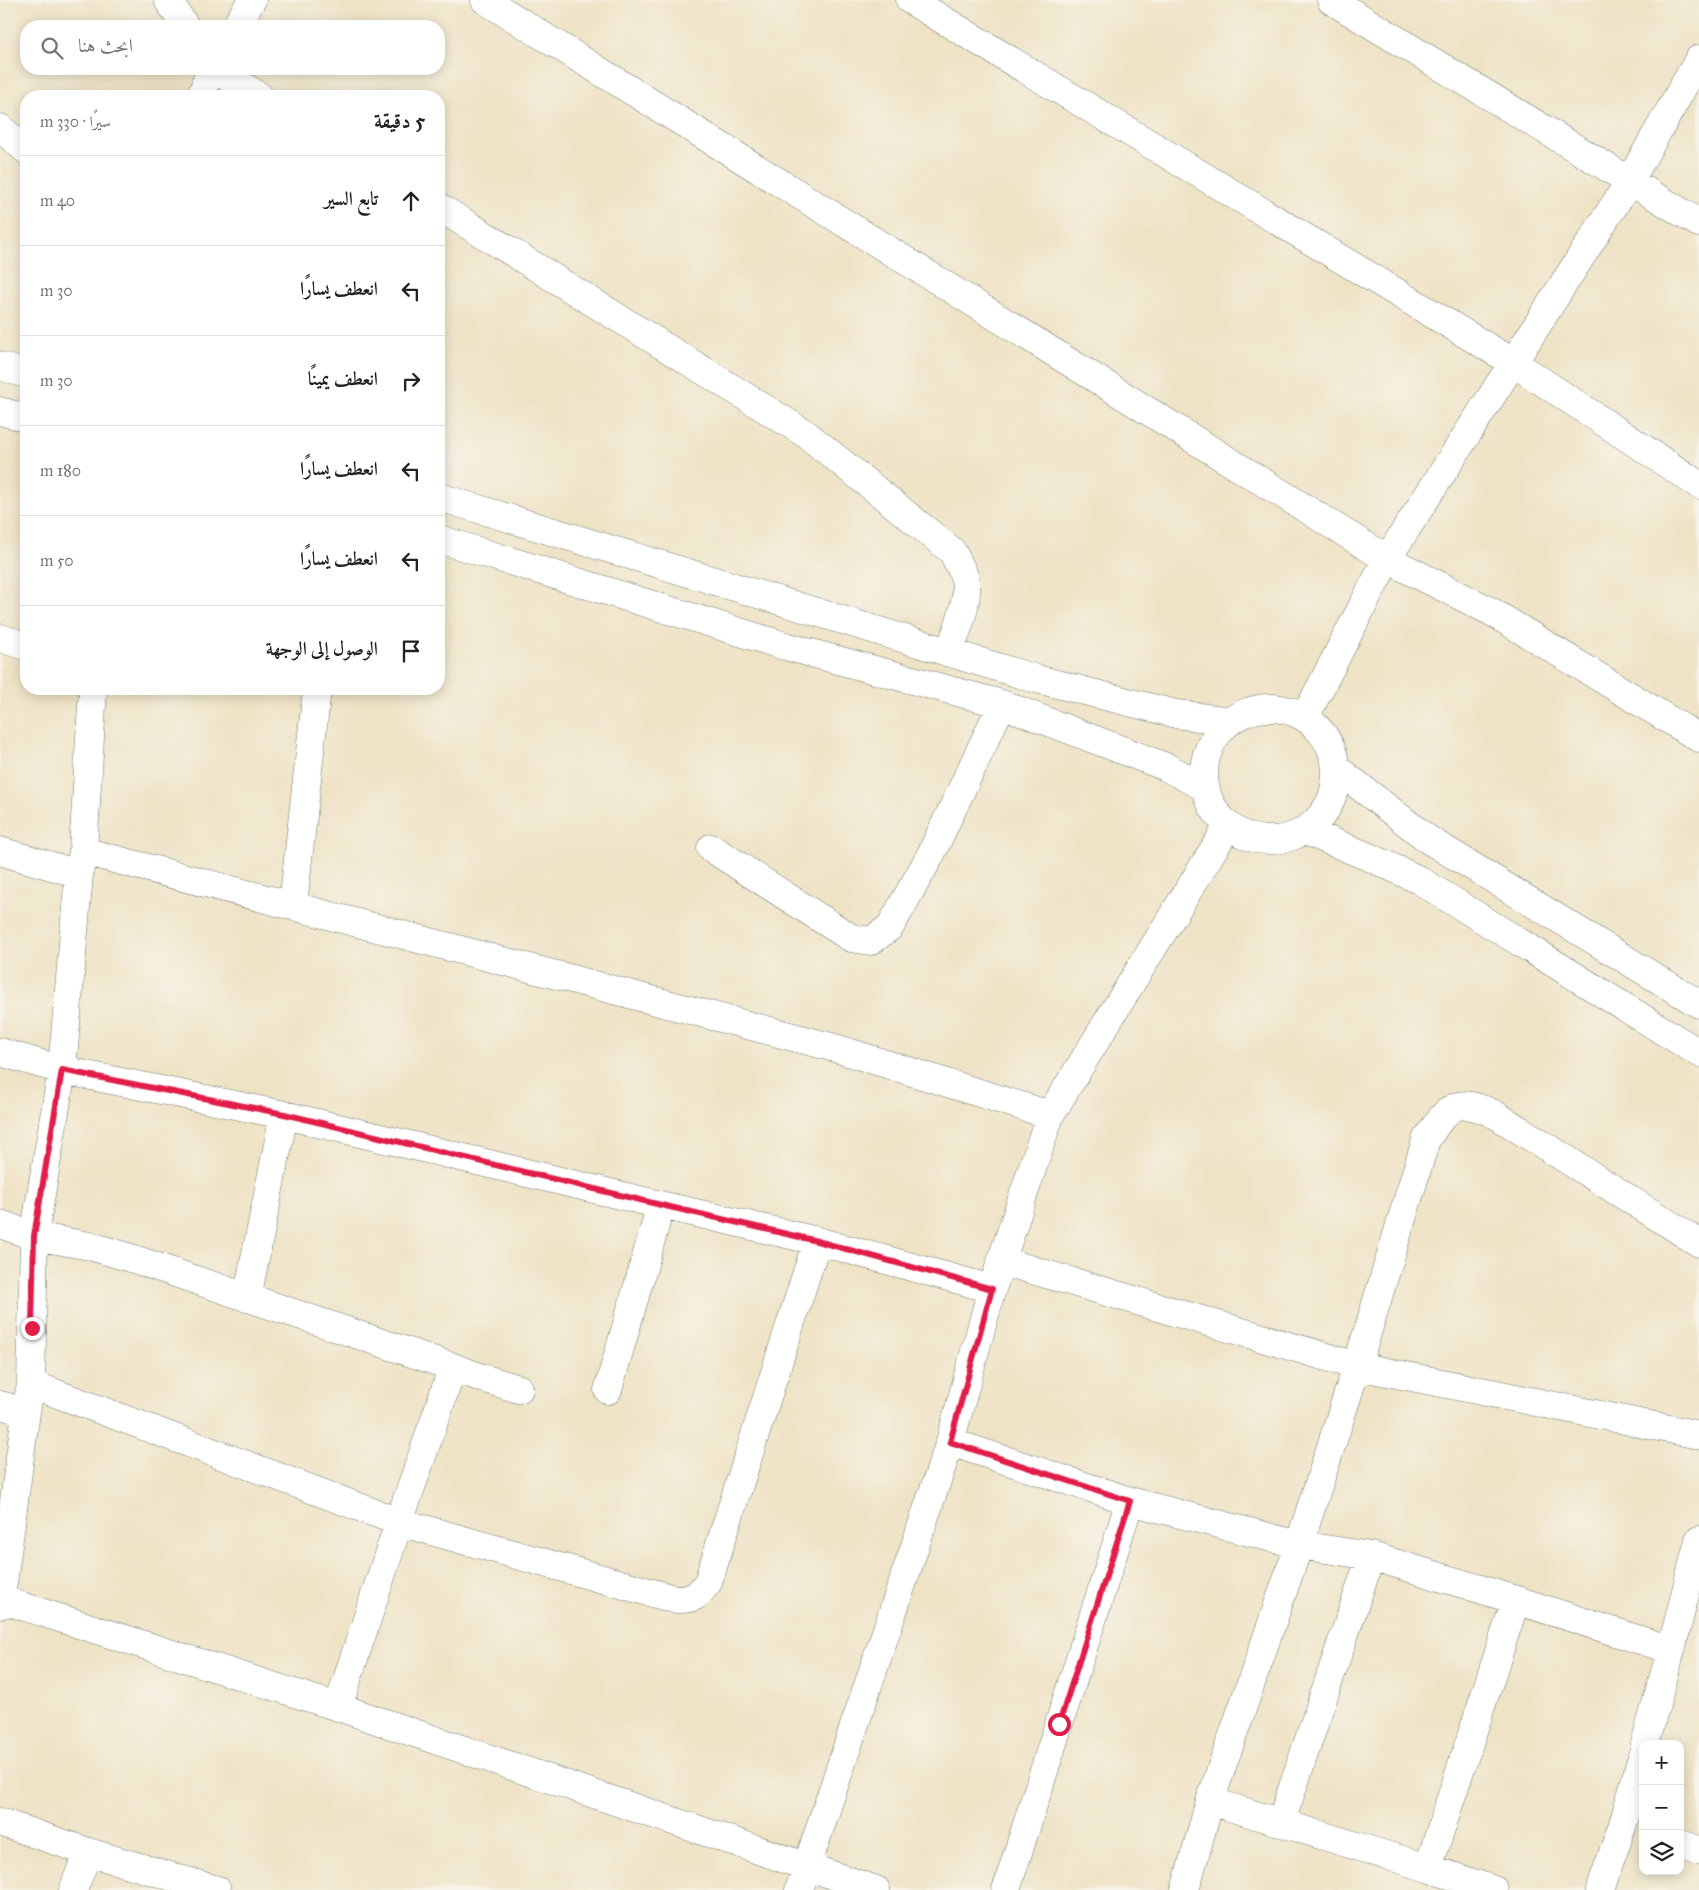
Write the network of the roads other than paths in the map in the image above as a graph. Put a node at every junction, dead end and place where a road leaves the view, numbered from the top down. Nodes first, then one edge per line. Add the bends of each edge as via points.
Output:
1 (168, 0) edge
2 (252, 0) edge
3 (485, 0) edge
4 (910, 0) edge
5 (1331, 0) edge
6 (181, 20) edge
7 (240, 20) edge
8 (1699, 59) edge
9 (209, 75) edge
10 (225, 75) edge
11 (203, 90) edge
12 (249, 90) edge
13 (0, 128) edge
14 (20, 145) edge
15 (1629, 182) junction
16 (445, 211) edge
17 (1699, 224) edge
18 (1514, 363) junction
19 (0, 366) edge
20 (20, 372) edge
21 (0, 410) edge
22 (20, 416) edge
23 (1699, 485) edge
24 (445, 500) edge
25 (445, 541) edge
26 (1387, 559) junction
27 (0, 638) edge
28 (20, 644) edge
29 (949, 653) junction
30 (93, 695) edge
31 (316, 695) edge
32 (1002, 704) junction
33 (1305, 717) junction
34 (1230, 721) junction
35 (1699, 738) edge
36 (1337, 769) junction
37 (1204, 787) junction
38 (1228, 826) junction
39 (1306, 831) junction
40 (711, 848) dead end
41 (0, 851) edge
42 (81, 862) junction
43 (293, 905) junction
44 (1699, 1004) edge
45 (0, 1052) edge
46 (1699, 1053) edge
47 (62, 1070) junction
48 (284, 1114) junction
49 (1050, 1115) junction
50 (661, 1205) junction
51 (0, 1224) edge
52 (34, 1236) junction
53 (817, 1241) junction
54 (1699, 1243) edge
55 (1002, 1260) junction
56 (992, 1289) junction
57 (247, 1298) junction
58 (1357, 1366) junction
59 (453, 1367) junction
60 (31, 1384) junction
61 (519, 1389) dead end
62 (608, 1390) dead end
63 (0, 1405) edge
64 (26, 1412) junction
65 (1699, 1435) edge
66 (950, 1442) junction
67 (1130, 1501) junction
68 (399, 1522) junction
69 (1699, 1540) edge
70 (1299, 1545) junction
71 (1370, 1556) junction
72 (1516, 1600) junction
73 (1, 1601) edge
74 (1671, 1650) junction
75 (338, 1707) junction
76 (1646, 1740) edge
77 (1639, 1783) edge
78 (1210, 1801) junction
79 (0, 1822) edge
80 (1281, 1822) junction
81 (1633, 1828) edge
82 (1684, 1845) edge
83 (1699, 1851) edge
84 (88, 1852) junction
85 (1428, 1868) junction
86 (802, 1878) edge
87 (73, 1890) edge
88 (217, 1890) edge
89 (876, 1890) edge
90 (1006, 1890) edge
91 (1185, 1890) edge
92 (1494, 1890) edge
93 (1600, 1890) edge

1 - 6 street
2 - 7 street
3 - 26 street
4 - 18 street
5 - 15 street
8 - 15 street
9 - 11 street
10 - 12 street
13 - 14 street
15 - 17 street
15 - 18 street
16 - 29 street via 806,434 952,551 965,577 966,593
18 - 23 street
18 - 26 street
19 - 20 street
21 - 22 street
24 - 29 street
25 - 32 street via 785,646
26 - 33 street
26 - 35 street via 1492,612
27 - 28 street
29 - 34 street via 1146,707
30 - 42 street
31 - 43 street
32 - 37 street via 1166,767
32 - 40 street via 930,856 890,928 871,941 851,938
33 - 34 street via 1286,709 1267,708 1247,712
33 - 36 street via 1321,731 1332,749
34 - 37 street via 1213,740 1204,762
36 - 39 street via 1334,794 1324,815
36 - 44 street via 1429,840
37 - 38 street via 1217,816
38 - 39 street via 1246,837 1266,841 1287,839
38 - 49 street
39 - 46 street via 1418,880
41 - 42 street
42 - 43 street
42 - 47 street
43 - 49 street via 835,1048
45 - 47 street
47 - 48 street
47 - 52 street
48 - 50 street
48 - 57 street
49 - 55 street
50 - 53 street
50 - 62 street
51 - 52 street
52 - 57 street via 128,1257
52 - 60 street
53 - 56 street
53 - 68 street via 708,1582 698,1595 674,1599
54 - 58 street via 1496,1115 1476,1105 1456,1106 1441,1117 1426,1140
55 - 56 street
55 - 58 street
56 - 66 street
57 - 59 street
58 - 65 street
58 - 70 street
59 - 61 street
59 - 68 street
60 - 64 street
60 - 68 street
63 - 64 street
64 - 73 street
66 - 67 street
66 - 86 street
67 - 70 street
67 - 90 street
68 - 75 street
69 - 74 street
70 - 71 street
70 - 78 street
71 - 72 street
71 - 80 street
72 - 74 street
72 - 85 street
73 - 75 street
74 - 76 street
75 - 86 street
77 - 81 street
78 - 80 street
78 - 91 street
79 - 84 street
80 - 85 street
81 - 93 street
82 - 83 street
84 - 87 street
84 - 88 street
85 - 92 street
86 - 89 street

